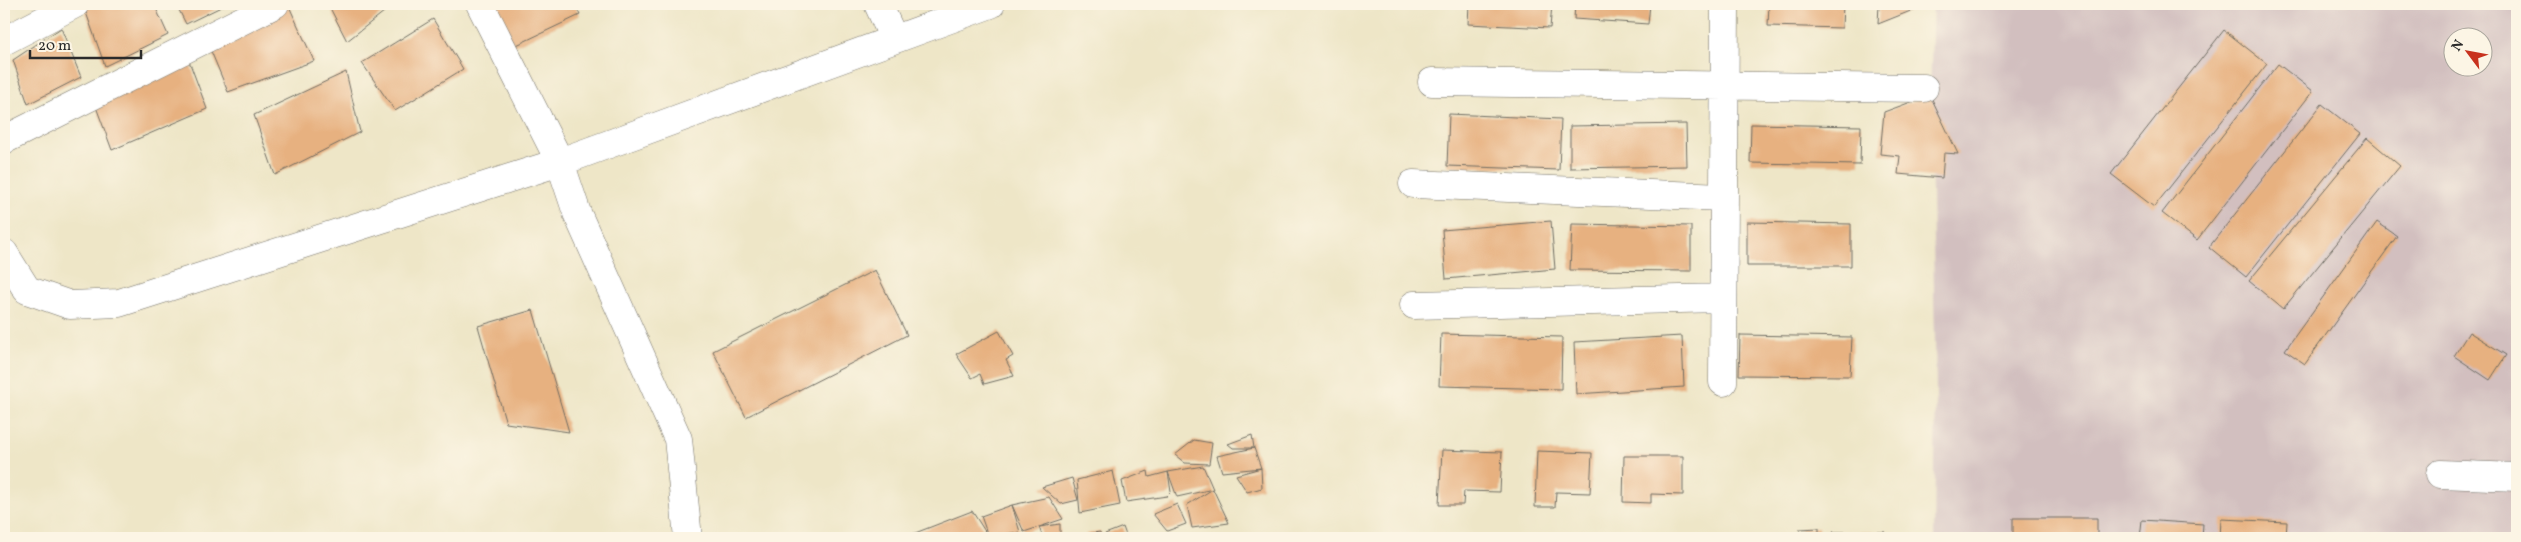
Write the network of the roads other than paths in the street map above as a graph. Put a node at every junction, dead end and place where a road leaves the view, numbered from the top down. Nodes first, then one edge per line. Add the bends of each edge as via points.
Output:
1 (75, 4) edge
2 (275, 4) edge
3 (480, 4) edge
4 (878, 4) edge
5 (991, 4) edge
6 (1725, 4) edge
7 (894, 39) junction
8 (4, 41) edge
9 (1432, 82) dead end
10 (1725, 87) junction
11 (1924, 88) dead end
12 (4, 140) edge
13 (560, 162) junction
14 (1413, 184) dead end
15 (1724, 197) junction
16 (4, 253) edge
17 (1723, 298) junction
18 (1414, 305) dead end
19 (1723, 382) dead end
20 (2440, 474) dead end
21 (2517, 477) edge
22 (688, 538) edge

1 - 8 street
2 - 12 street
3 - 13 street
4 - 7 street
5 - 7 street
6 - 10 street
7 - 13 street
9 - 10 street
10 - 11 street
10 - 15 street
13 - 16 street via 119,303 70,306 27,290
13 - 22 street via 577,214 678,439
14 - 15 street
15 - 17 street
17 - 18 street
17 - 19 street
20 - 21 street

